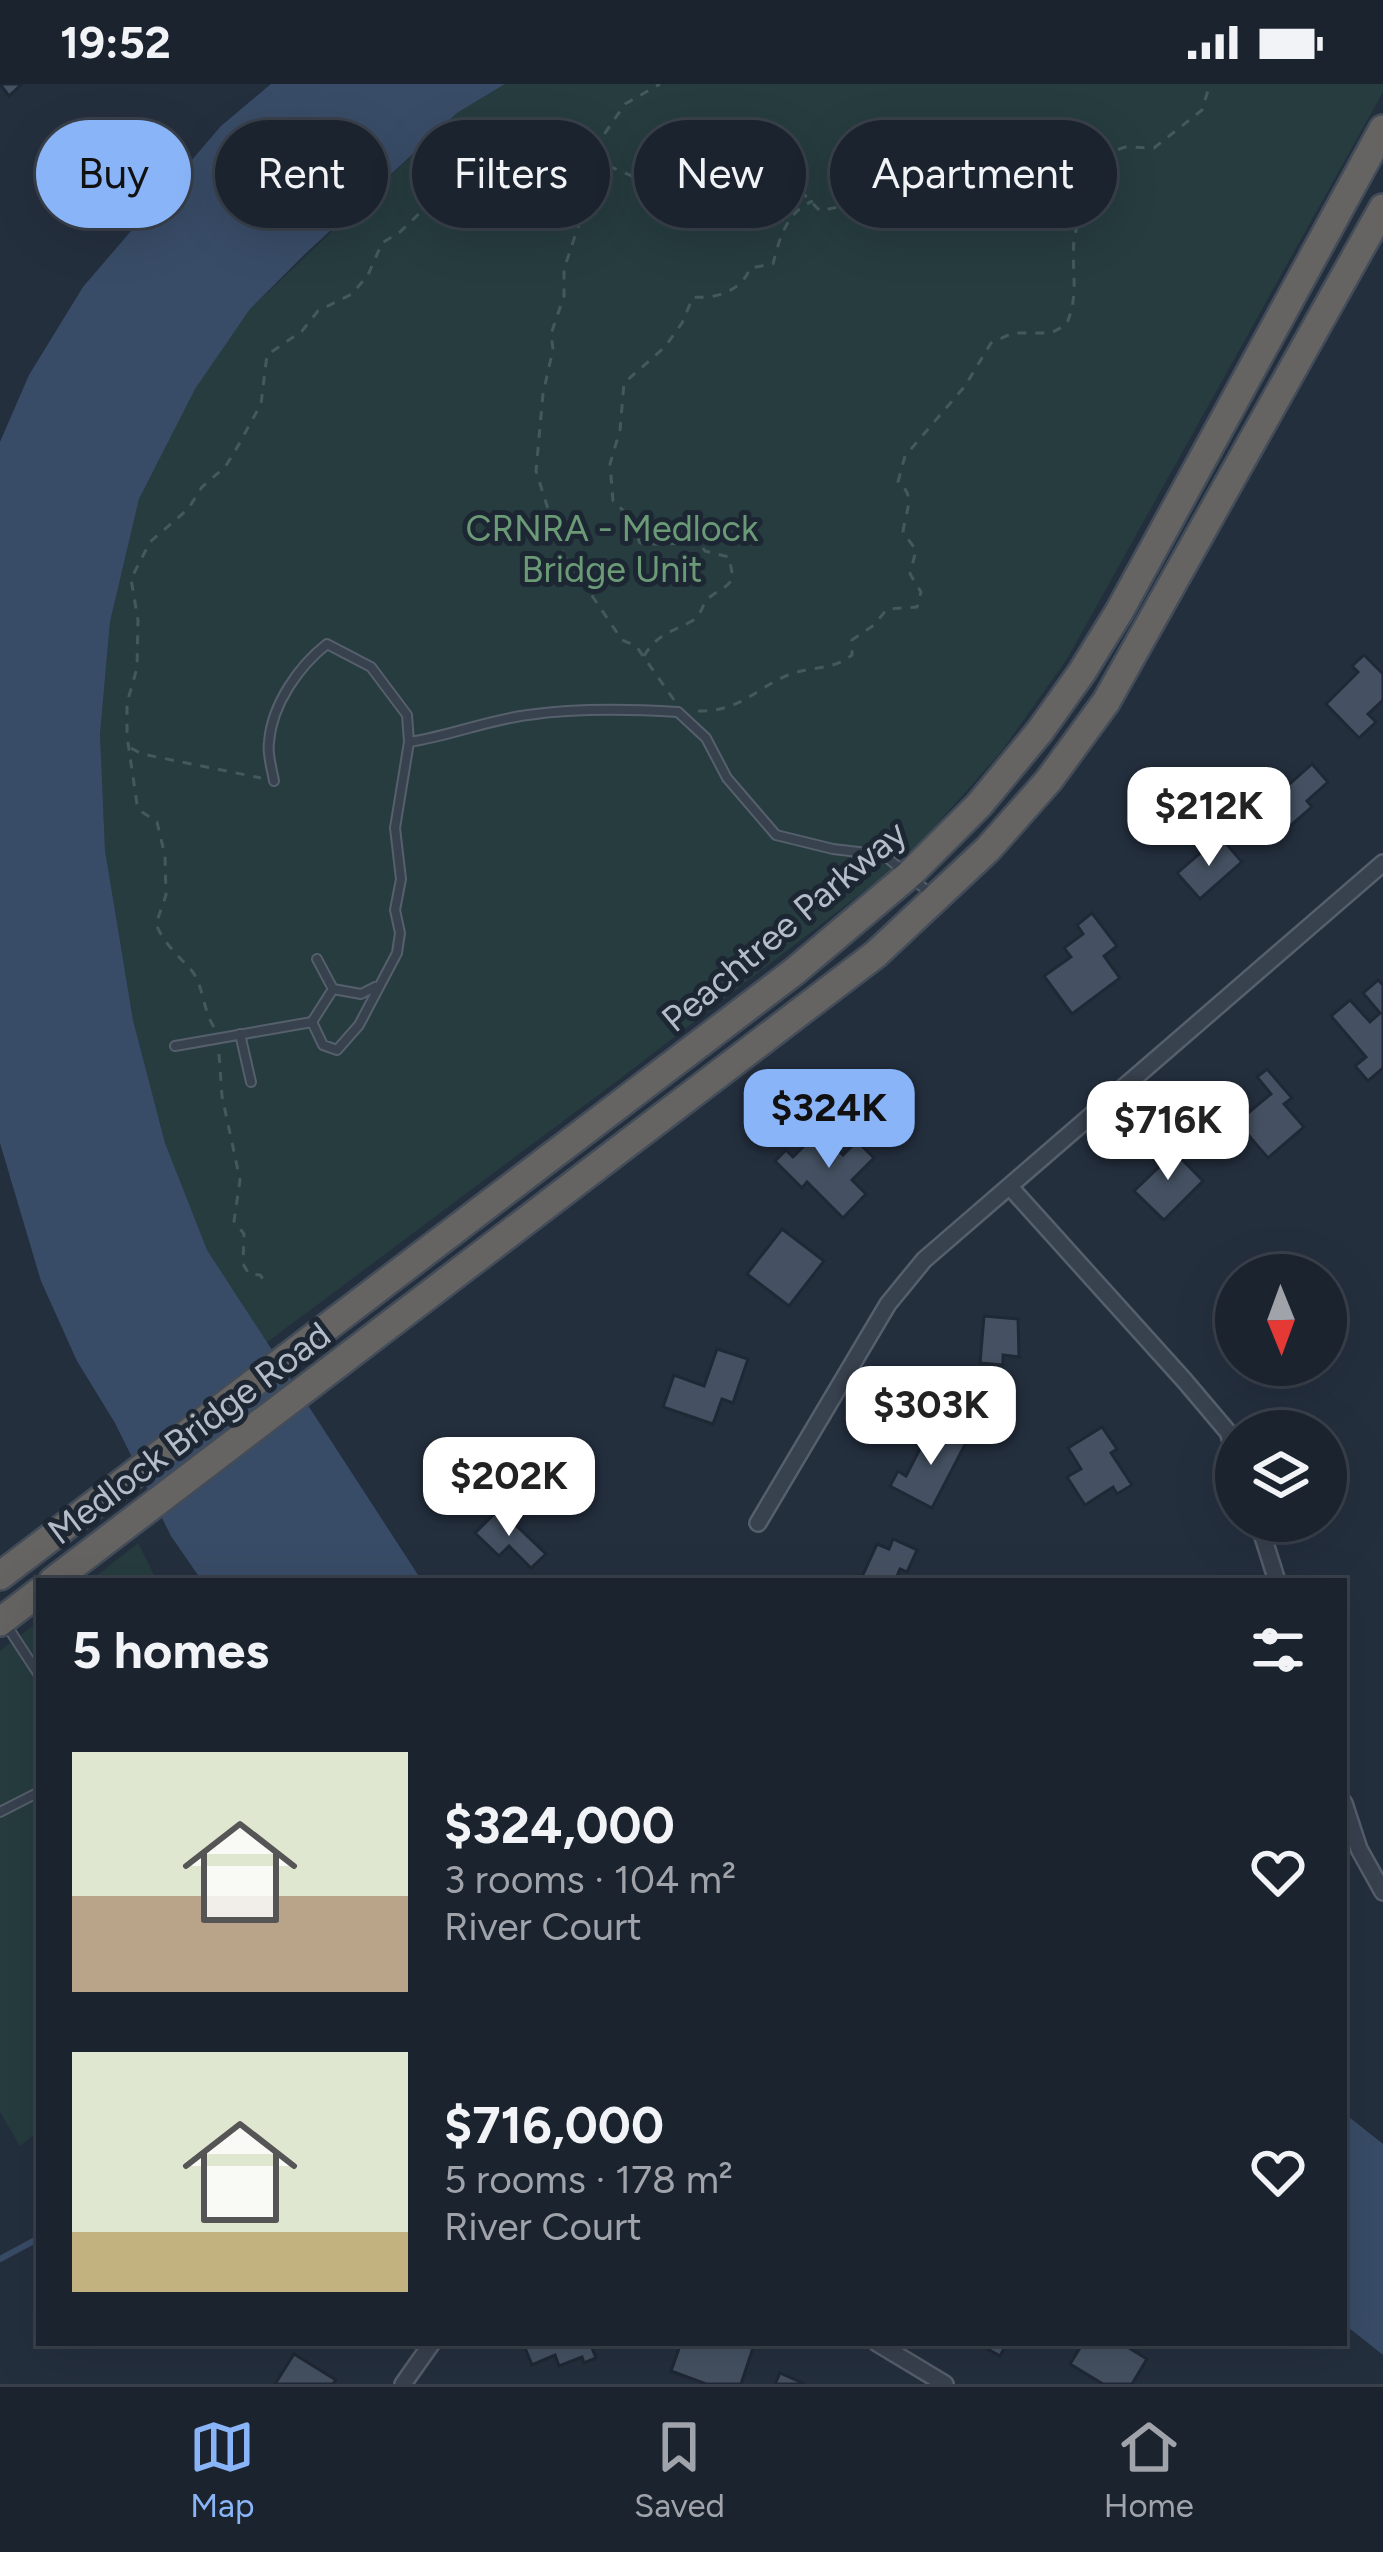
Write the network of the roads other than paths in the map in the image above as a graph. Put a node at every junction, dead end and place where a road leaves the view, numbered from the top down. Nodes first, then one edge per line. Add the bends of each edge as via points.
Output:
1 (1383, 129) edge
2 (1383, 208) edge
3 (409, 742) junction
4 (274, 781) road end
5 (1383, 863) edge
6 (911, 873) junction
7 (938, 901) junction
8 (316, 959) dead end
9 (376, 986) junction
10 (334, 989) junction
11 (312, 1022) junction
12 (240, 1034) junction
13 (175, 1046) dead end
14 (250, 1082) dead end
15 (1010, 1187) junction
16 (345, 1312) joint
17 (368, 1343) joint
18 (1215, 1416) edge
19 (758, 1522) dead end
20 (1265, 1542) edge
21 (0, 1576) edge
22 (57, 1578) edge
23 (1276, 1578) edge
24 (36, 1594) edge
25 (1, 1621) edge
26 (36, 1671) edge
27 (36, 1794) edge
28 (0, 1812) edge
29 (1347, 1812) edge
30 (1383, 1892) edge
31 (430, 2346) edge
32 (882, 2346) edge
33 (403, 2384) edge
34 (945, 2384) edge

1 - 6 highway, Peachtree Parkway via 1082,672 1011,768
2 - 7 highway, Peachtree Parkway via 1106,702 1019,815
3 - 4 lane via 407,716 370,668 328,644 309,658 278,710 268,743
3 - 6 lane via 529,715 678,712 776,835 884,855
3 - 9 lane via 395,828 400,933
5 - 15 street
6 - 7 lane
6 - 16 highway, Peachtree Parkway via 795,971
7 - 17 highway, Peachtree Parkway
8 - 10 lane
9 - 10 lane via 361,994
9 - 11 lane via 337,1050 322,1045
10 - 11 lane
11 - 12 lane
12 - 13 lane
12 - 14 lane
15 - 18 street
15 - 19 street via 924,1260 888,1304
16 - 21 highway, Medlock Bridge Road
17 - 22 highway, Medlock Bridge Road
20 - 23 street
24 - 25 highway, Medlock Bridge Road
25 - 26 lane
27 - 28 lane
29 - 30 street
31 - 33 street
32 - 34 street

